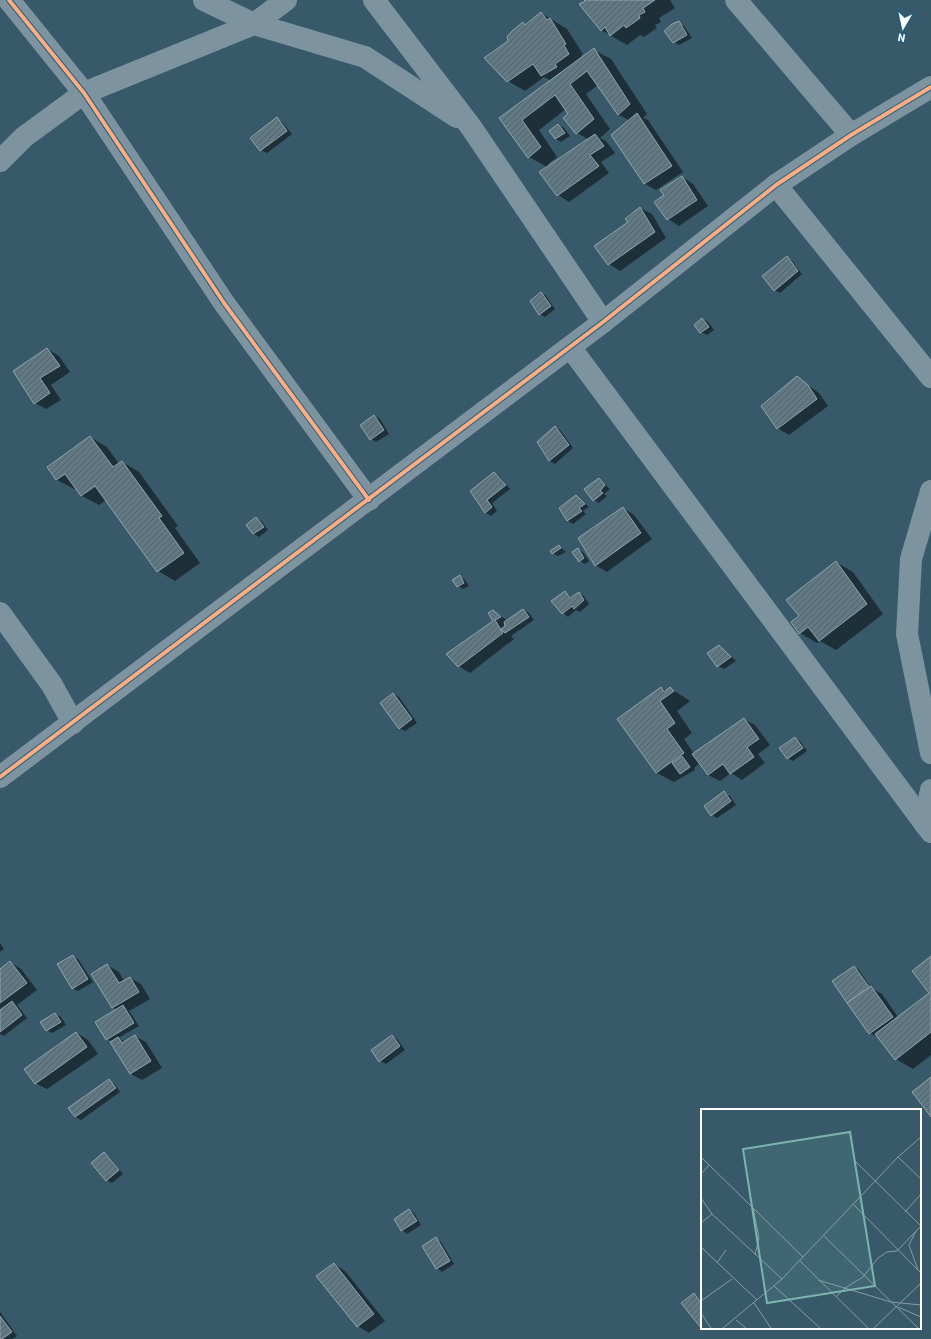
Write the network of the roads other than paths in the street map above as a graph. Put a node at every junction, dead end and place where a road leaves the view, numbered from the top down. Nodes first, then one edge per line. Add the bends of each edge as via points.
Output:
1 (9, 0) edge
2 (204, 0) edge
3 (286, 0) edge
4 (374, 0) edge
5 (736, 0) edge
6 (254, 24) junction
7 (931, 88) edge
8 (84, 93) junction
9 (471, 127) junction
10 (852, 135) junction
11 (0, 161) edge
12 (776, 185) junction
13 (603, 322) junction
14 (570, 346) junction
15 (931, 377) edge
16 (931, 491) edge
17 (369, 500) junction
18 (0, 613) edge
19 (73, 723) junction
20 (931, 753) edge
21 (0, 777) edge
22 (931, 790) edge
23 (928, 828) edge

1 - 8 street
2 - 6 street
3 - 6 street
4 - 9 street
5 - 10 street
6 - 8 street
6 - 9 street via 365,58
7 - 10 street
8 - 11 street via 24,137
8 - 17 street via 224,303
9 - 13 street
10 - 12 street
12 - 13 street
12 - 15 street
13 - 14 street
14 - 17 street
14 - 23 street
16 - 20 street via 912,558 907,634
17 - 19 street
18 - 19 street via 52,685
19 - 21 street
22 - 23 street

